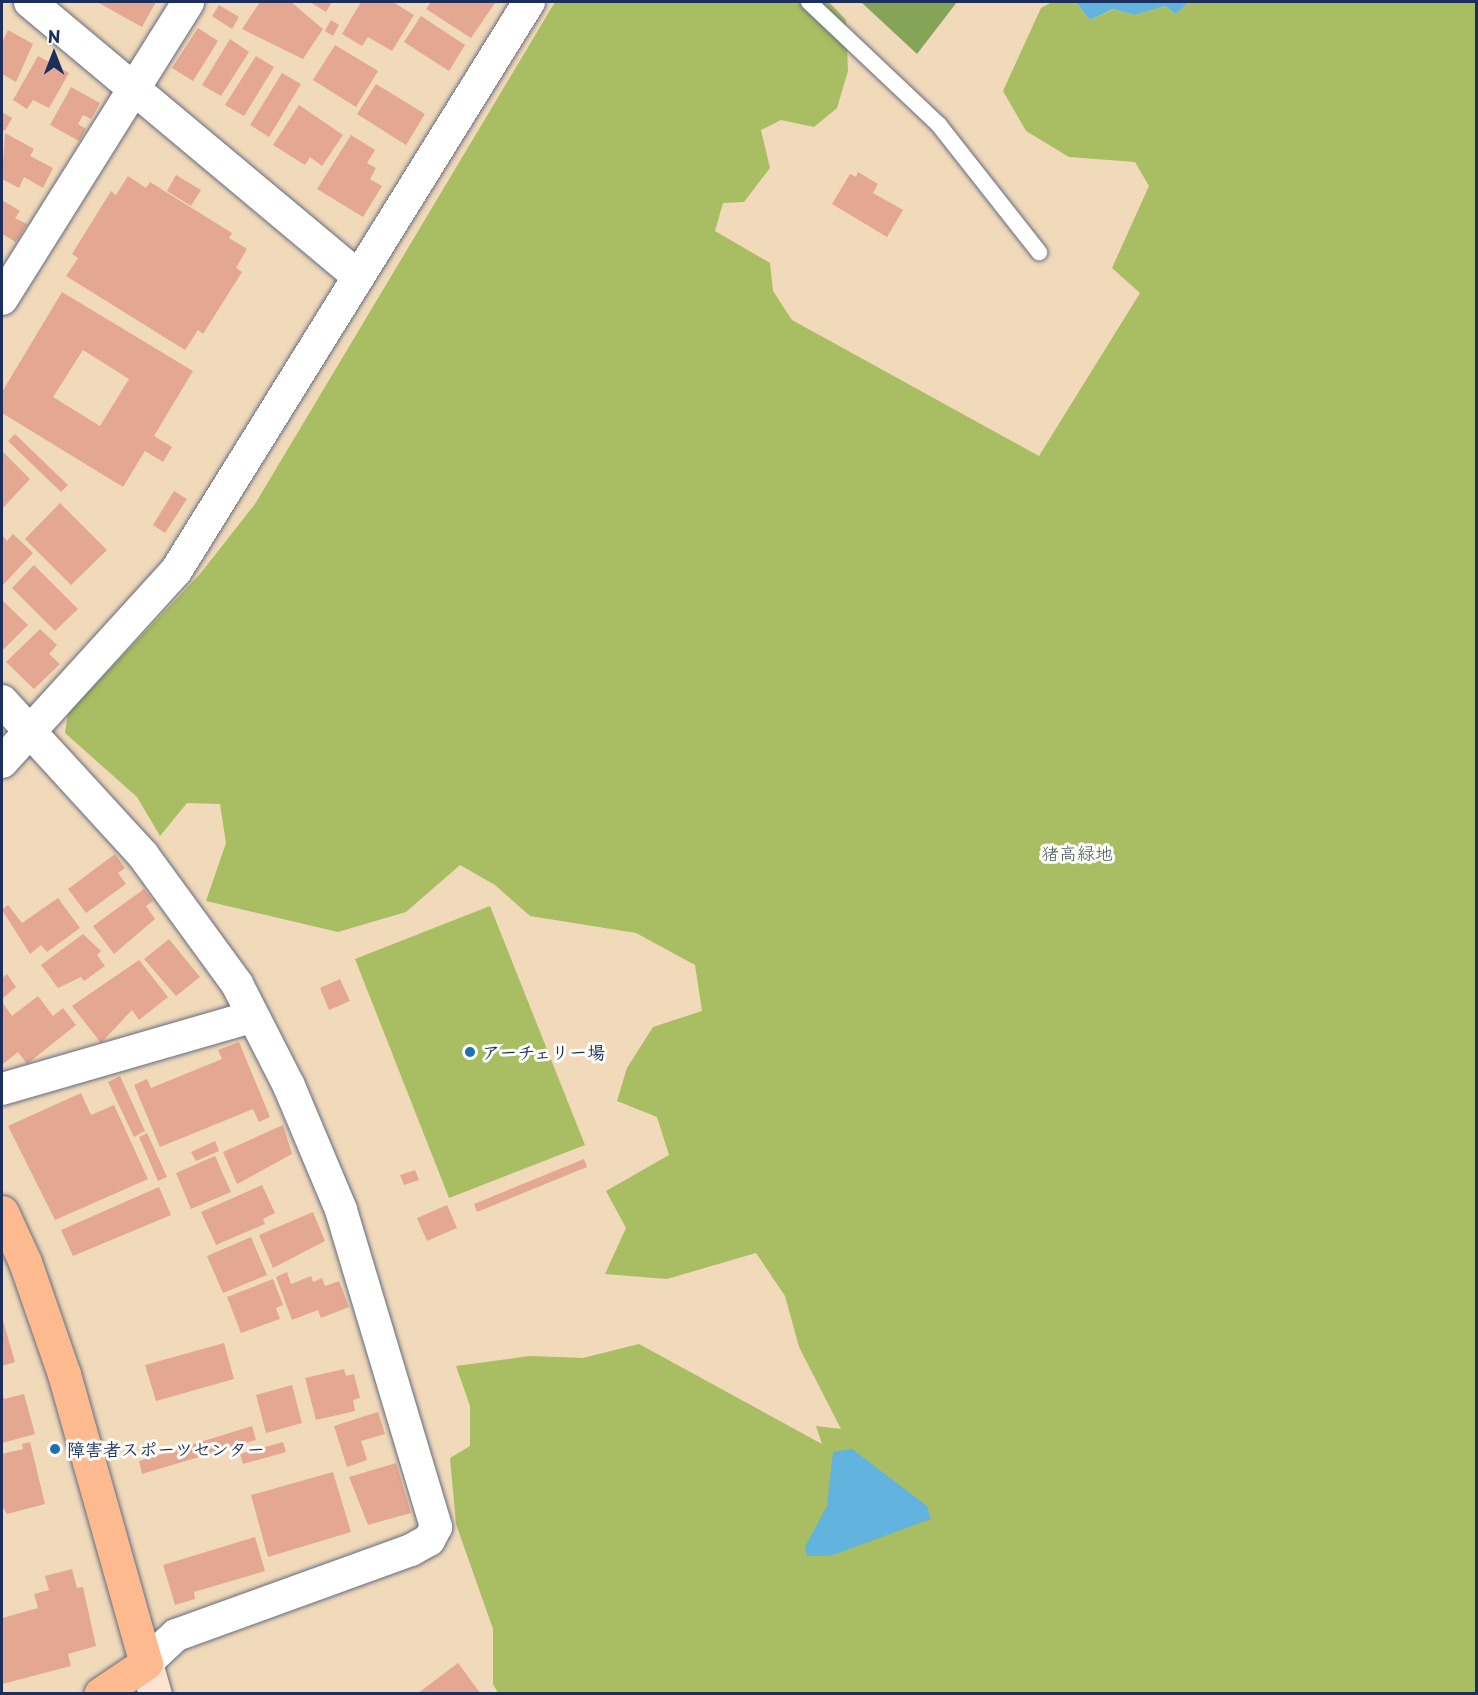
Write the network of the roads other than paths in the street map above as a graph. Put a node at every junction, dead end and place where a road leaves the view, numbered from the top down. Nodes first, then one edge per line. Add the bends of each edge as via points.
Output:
1 (30, 2) edge
2 (188, 2) edge
3 (529, 2) edge
4 (809, 2) edge
5 (134, 89) junction
6 (1039, 252) dead end
7 (358, 276) junction
8 (2, 299) edge
9 (2, 702) edge
10 (31, 731) junction
11 (2, 762) edge
12 (251, 1017) junction
13 (2, 1089) edge
14 (2, 1212) edge
15 (150, 1678) edge
16 (100, 1694) edge

1 - 5 street
2 - 5 street
3 - 7 street
4 - 6 lane via 939,125
5 - 7 street
5 - 8 street
7 - 10 street via 176,571
9 - 10 street
10 - 11 street
10 - 12 street via 143,855 237,984
12 - 13 street
12 - 15 street via 289,1086 341,1210 436,1527 429,1540 411,1550 176,1635
14 - 15 main road via 25,1262 64,1374
15 - 16 main road

